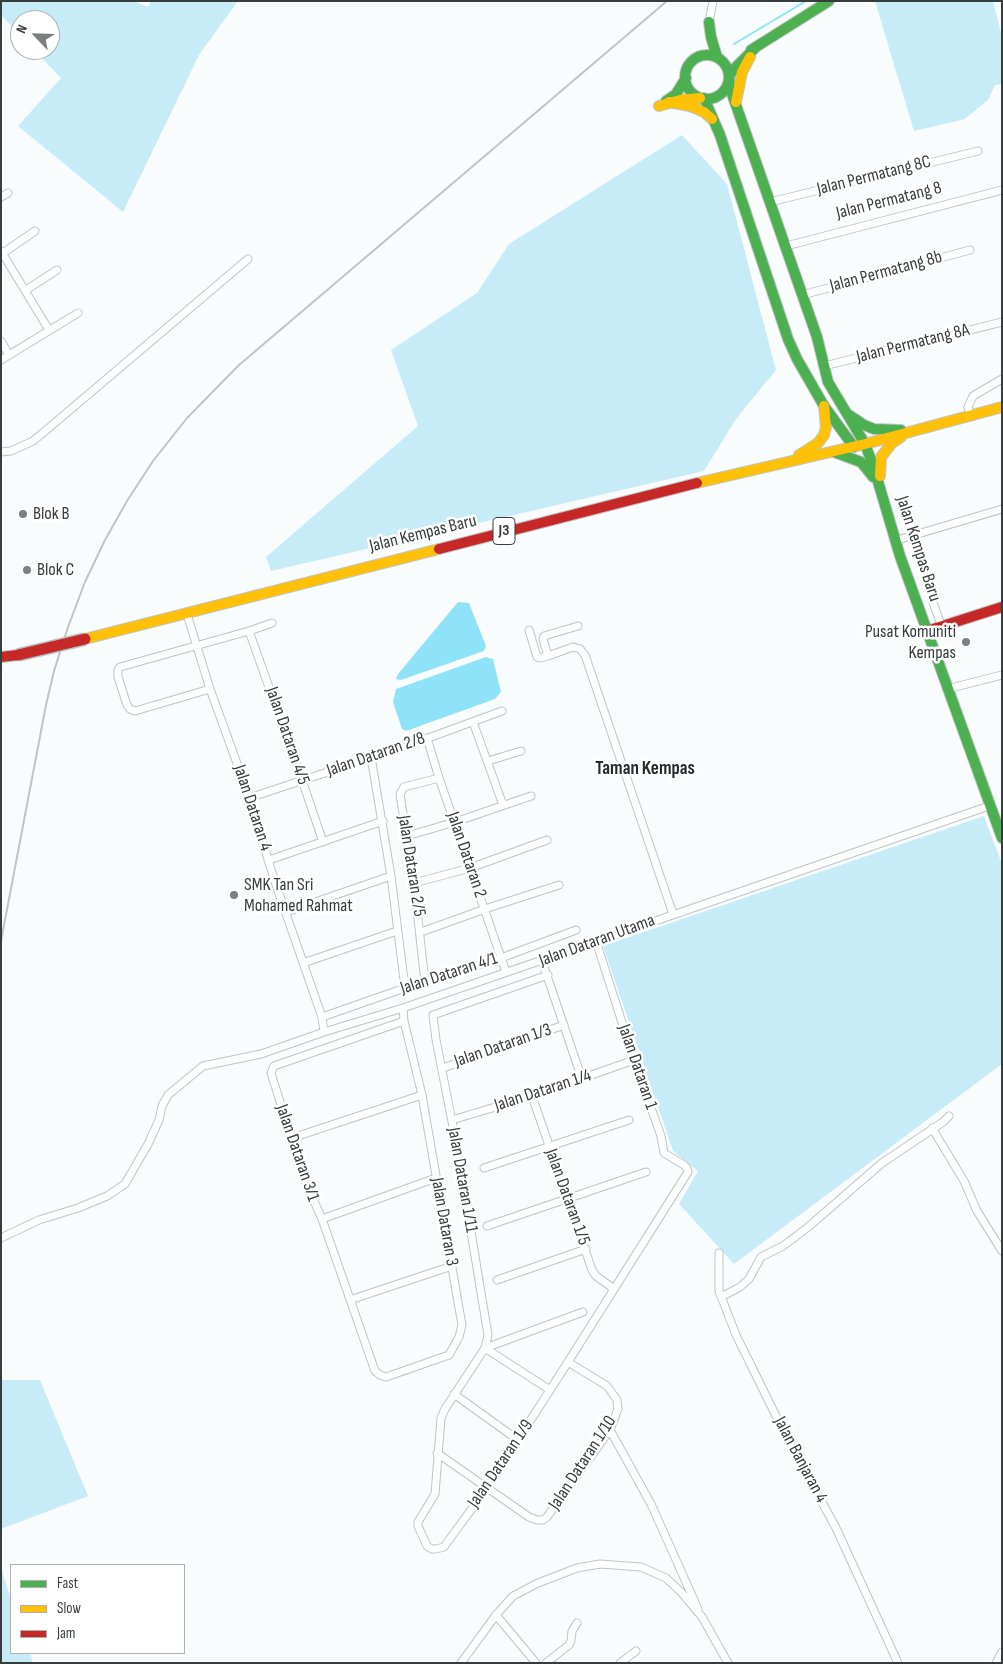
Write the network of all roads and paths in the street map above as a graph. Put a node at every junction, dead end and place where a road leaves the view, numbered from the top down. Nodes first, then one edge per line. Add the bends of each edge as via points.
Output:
1 (713, 1) edge
2 (829, 1) edge
3 (709, 22) junction
4 (756, 47) junction
5 (700, 56) junction
6 (719, 58) junction
7 (729, 77) junction
8 (686, 78) junction
9 (702, 98) junction
10 (670, 102) junction
11 (736, 104) junction
12 (714, 121) junction
13 (978, 151) dead end
14 (1002, 190) edge
15 (8, 193) dead end
16 (1, 197) edge
17 (770, 202) junction
18 (35, 231) dead end
19 (786, 246) junction
20 (970, 250) dead end
21 (2, 252) edge
22 (248, 260) dead end
23 (57, 270) dead end
24 (26, 290) junction
25 (802, 295) junction
26 (78, 313) dead end
27 (1002, 322) edge
28 (49, 330) junction
29 (1, 341) edge
30 (9, 355) junction
31 (1, 360) edge
32 (824, 366) junction
33 (1002, 379) edge
34 (824, 406) junction
35 (1002, 406) edge
36 (970, 415) junction
37 (849, 416) junction
38 (909, 431) junction
39 (859, 445) junction
40 (831, 451) junction
41 (1, 452) edge
42 (789, 461) junction
43 (880, 490) junction
44 (1002, 509) edge
45 (894, 541) junction
46 (932, 600) dead end
47 (1002, 607) edge
48 (187, 614) junction
49 (272, 622) dead end
50 (578, 626) dead end
51 (942, 626) junction
52 (529, 630) dead end
53 (249, 631) junction
54 (927, 631) junction
55 (197, 645) junction
56 (548, 656) junction
57 (1, 658) edge
58 (1002, 674) edge
59 (210, 689) junction
60 (947, 689) junction
61 (502, 711) dead end
62 (473, 722) junction
63 (427, 738) junction
64 (521, 751) dead end
65 (371, 757) junction
66 (488, 761) junction
67 (439, 778) junction
68 (302, 780) junction
69 (531, 796) dead end
70 (249, 798) junction
71 (503, 805) junction
72 (990, 806) junction
73 (383, 821) junction
74 (455, 822) junction
75 (407, 836) junction
76 (1002, 838) edge
77 (547, 840) dead end
78 (322, 842) junction
79 (269, 860) junction
80 (470, 868) junction
81 (391, 876) junction
82 (414, 884) junction
83 (559, 885) dead end
84 (485, 909) junction
85 (286, 912) junction
86 (673, 914) junction
87 (576, 930) dead end
88 (397, 931) junction
89 (421, 932) junction
90 (596, 941) junction
91 (501, 958) junction
92 (542, 960) junction
93 (303, 963) junction
94 (506, 972) junction
95 (548, 975) junction
96 (425, 982) junction
97 (405, 988) junction
98 (403, 1008) junction
99 (322, 1017) junction
100 (404, 1021) junction
101 (564, 1025) junction
102 (324, 1032) junction
103 (634, 1060) junction
104 (443, 1068) junction
105 (582, 1078) junction
106 (422, 1095) junction
107 (532, 1096) junction
108 (949, 1116) dead end
109 (452, 1120) junction
110 (629, 1120) dead end
111 (932, 1128) junction
112 (292, 1138) junction
113 (548, 1146) junction
114 (484, 1168) dead end
115 (646, 1172) dead end
116 (436, 1178) junction
117 (683, 1181) joint
118 (566, 1197) junction
119 (322, 1219) junction
120 (487, 1226) dead end
121 (1, 1238) edge
122 (586, 1249) junction
123 (1002, 1251) edge
124 (719, 1253) dead end
125 (452, 1266) junction
126 (497, 1280) dead end
127 (613, 1290) junction
128 (721, 1297) junction
129 (350, 1300) junction
130 (583, 1312) dead end
131 (485, 1348) junction
132 (568, 1362) junction
133 (375, 1370) joint
134 (550, 1390) junction
135 (454, 1394) junction
136 (610, 1430) junction
137 (518, 1440) junction
138 (437, 1453) junction
139 (487, 1488) junction
140 (496, 1615) junction
141 (702, 1617) junction
142 (577, 1623) dead end
143 (636, 1650) dead end
144 (1002, 1652) edge
145 (461, 1663) edge
146 (536, 1663) edge
147 (546, 1663) edge
148 (620, 1663) edge
149 (728, 1663) edge
150 (898, 1663) edge
151 (996, 1663) edge

1 - 3 street
2 - 4 main road
3 - 5 main road
3 - 6 main road
4 - 6 main road via 732,60
4 - 7 main road
4 - 11 main road via 742,72
5 - 6 main road
5 - 8 main road via 689,65
6 - 7 main road via 729,71
7 - 9 main road via 722,94
7 - 11 main road
8 - 9 main road via 690,90
8 - 10 main road via 676,94 659,106
9 - 10 main road
9 - 12 main road
10 - 12 main road via 704,112
11 - 17 main road
12 - 34 main road via 788,339
13 - 17 street, Jalan Permatang 8C
14 - 19 street, Jalan Permatang 8
15 - 16 street
17 - 19 main road
18 - 21 street
19 - 25 main road
20 - 25 street, Jalan Permatang 8b
21 - 24 street
22 - 41 street via 33,441
23 - 24 street
24 - 28 street
25 - 32 main road
26 - 28 street
27 - 32 street, Jalan Permatang 8A
28 - 30 street
29 - 30 street
30 - 31 street
32 - 37 main road via 828,382
33 - 36 street via 973,396 968,407
34 - 39 main road
34 - 42 main road via 826,427 818,443
35 - 36 main road, Jalan Kempas Baru / J3
36 - 38 main road, Jalan Kempas Baru / J3
37 - 38 main road via 874,429
37 - 39 main road
38 - 39 main road, Jalan Kempas Baru / J3
38 - 43 main road via 892,443 881,457
39 - 40 main road, Jalan Kempas Baru / J3
39 - 43 main road, Jalan Kempas Baru via 874,468
40 - 42 main road, Jalan Kempas Baru / J3
40 - 43 main road via 861,462
42 - 48 main road, Jalan Kempas Baru / J3
43 - 45 main road, Jalan Kempas Baru
44 - 45 street
45 - 54 main road, Jalan Kempas Baru
46 - 51 street
47 - 51 main road
48 - 55 street, Jalan Dataran 4
48 - 57 main road, Jalan Kempas Baru / J3, bridge
49 - 53 street
50 - 56 street via 544,636
51 - 54 main road
52 - 56 street via 537,657
53 - 55 street
53 - 68 street, Jalan Dataran 4/5
54 - 60 main road, Jalan Kempas Baru
55 - 59 street, Jalan Dataran 4
55 - 59 street via 120,666 118,677 127,705 135,711
56 - 86 street via 573,647 584,655
58 - 60 street
59 - 70 street, Jalan Dataran 4
60 - 72 main road, Jalan Kempas Baru
61 - 62 street, Jalan Dataran 2/8
62 - 63 street, Jalan Dataran 2/8
62 - 66 street
63 - 65 street, Jalan Dataran 2/8
63 - 67 street, Jalan Dataran 2
64 - 66 street
65 - 68 street, Jalan Dataran 2/8
65 - 73 street
66 - 71 street
67 - 74 street, Jalan Dataran 2
67 - 75 street, Jalan Dataran 2/5 via 401,790
68 - 70 street, Jalan Dataran 2/8
68 - 78 street, Jalan Dataran 4/5
69 - 71 street
70 - 79 street, Jalan Dataran 4
71 - 74 street
72 - 76 main road, Jalan Kempas Baru
72 - 86 street, Jalan Dataran Utama
73 - 78 street
73 - 81 street
74 - 75 street
74 - 80 street, Jalan Dataran 2
75 - 82 street, Jalan Dataran 2/5
77 - 80 street
78 - 79 street
79 - 85 street, Jalan Dataran 4
80 - 82 street
80 - 84 street, Jalan Dataran 2
81 - 85 street
81 - 88 street
82 - 89 street, Jalan Dataran 2/5
83 - 84 street
84 - 89 street
84 - 91 street, Jalan Dataran 2
85 - 93 street, Jalan Dataran 4
86 - 90 street, Jalan Dataran Utama
87 - 91 street, Jalan Dataran 4/1
88 - 93 street
88 - 97 street
89 - 96 street, Jalan Dataran 2/5
90 - 92 street, Jalan Dataran Utama
90 - 103 street, Jalan Dataran 1
91 - 94 street, Jalan Dataran 2
91 - 96 street, Jalan Dataran 4/1
92 - 94 street, Jalan Dataran Utama
92 - 95 street
93 - 99 street, Jalan Dataran 4
94 - 98 street, Jalan Dataran Utama
95 - 101 street
95 - 104 street, Jalan Dataran 1/11 via 433,1015
96 - 97 street, Jalan Dataran 4/1
97 - 99 street, Jalan Dataran 4/1
98 - 100 street, Jalan Dataran 3
98 - 102 street, Jalan Dataran Utama
99 - 102 street, Jalan Dataran 4
100 - 106 street, Jalan Dataran 3
100 - 112 street, Jalan Dataran 3/1 via 274,1066 270,1073
101 - 104 street, Jalan Dataran 1/3
101 - 105 street
102 - 121 street, Jalan Dataran Utama via 260,1054 202,1066 168,1095 148,1144 125,1184 106,1196 39,1220
103 - 105 street, Jalan Dataran 1/4
103 - 117 street, Jalan Dataran 1 via 664,1153 687,1168
104 - 109 street, Jalan Dataran 1/11
105 - 107 street, Jalan Dataran 1/4
106 - 112 street
106 - 116 street, Jalan Dataran 3
107 - 109 street, Jalan Dataran 1/4
107 - 113 street, Jalan Dataran 1/5
108 - 111 street
109 - 131 street, Jalan Dataran 1/11 via 488,1335
110 - 113 street
111 - 123 street
111 - 128 street via 863,1179 808,1228 761,1257 740,1287
112 - 119 street, Jalan Dataran 3/1 via 305,1181
113 - 114 street
113 - 118 street, Jalan Dataran 1/5
115 - 118 street
116 - 119 street
116 - 125 street, Jalan Dataran 3
117 - 127 street, Jalan Dataran 1/9
118 - 120 street
118 - 122 street, Jalan Dataran 1/5
119 - 129 street, Jalan Dataran 3/1
122 - 126 street
122 - 127 street, Jalan Dataran 1/5 via 592,1270
124 - 128 street, Jalan Banjaran 4
125 - 129 street
125 - 133 street, Jalan Dataran 3 via 462,1325 449,1355 394,1376 386,1377
127 - 132 street, Jalan Dataran 1/9
128 - 150 street, Jalan Banjaran 4 via 736,1336 836,1528
129 - 133 street, Jalan Dataran 3/1
130 - 131 street
131 - 134 street
131 - 135 street, Jalan Dataran 1/9
132 - 134 street, Jalan Dataran 1/9
132 - 136 street, Jalan Dataran 1/10 via 607,1386 617,1400 618,1409
134 - 137 street, Jalan Dataran 1/9
135 - 137 street
135 - 138 street, Jalan Dataran 1/9 via 440,1418
136 - 139 street, Jalan Dataran 1/10 via 543,1520 529,1517
136 - 141 street via 651,1504
137 - 139 street, Jalan Dataran 1/9
138 - 139 street
138 - 139 street, Jalan Dataran 1/9 via 435,1494 418,1522 427,1546 444,1547
140 - 141 street via 513,1596 525,1589 577,1568 600,1564 641,1567 666,1578
140 - 145 street
140 - 146 street
141 - 149 street
142 - 147 street via 569,1645
143 - 148 street
144 - 151 street

